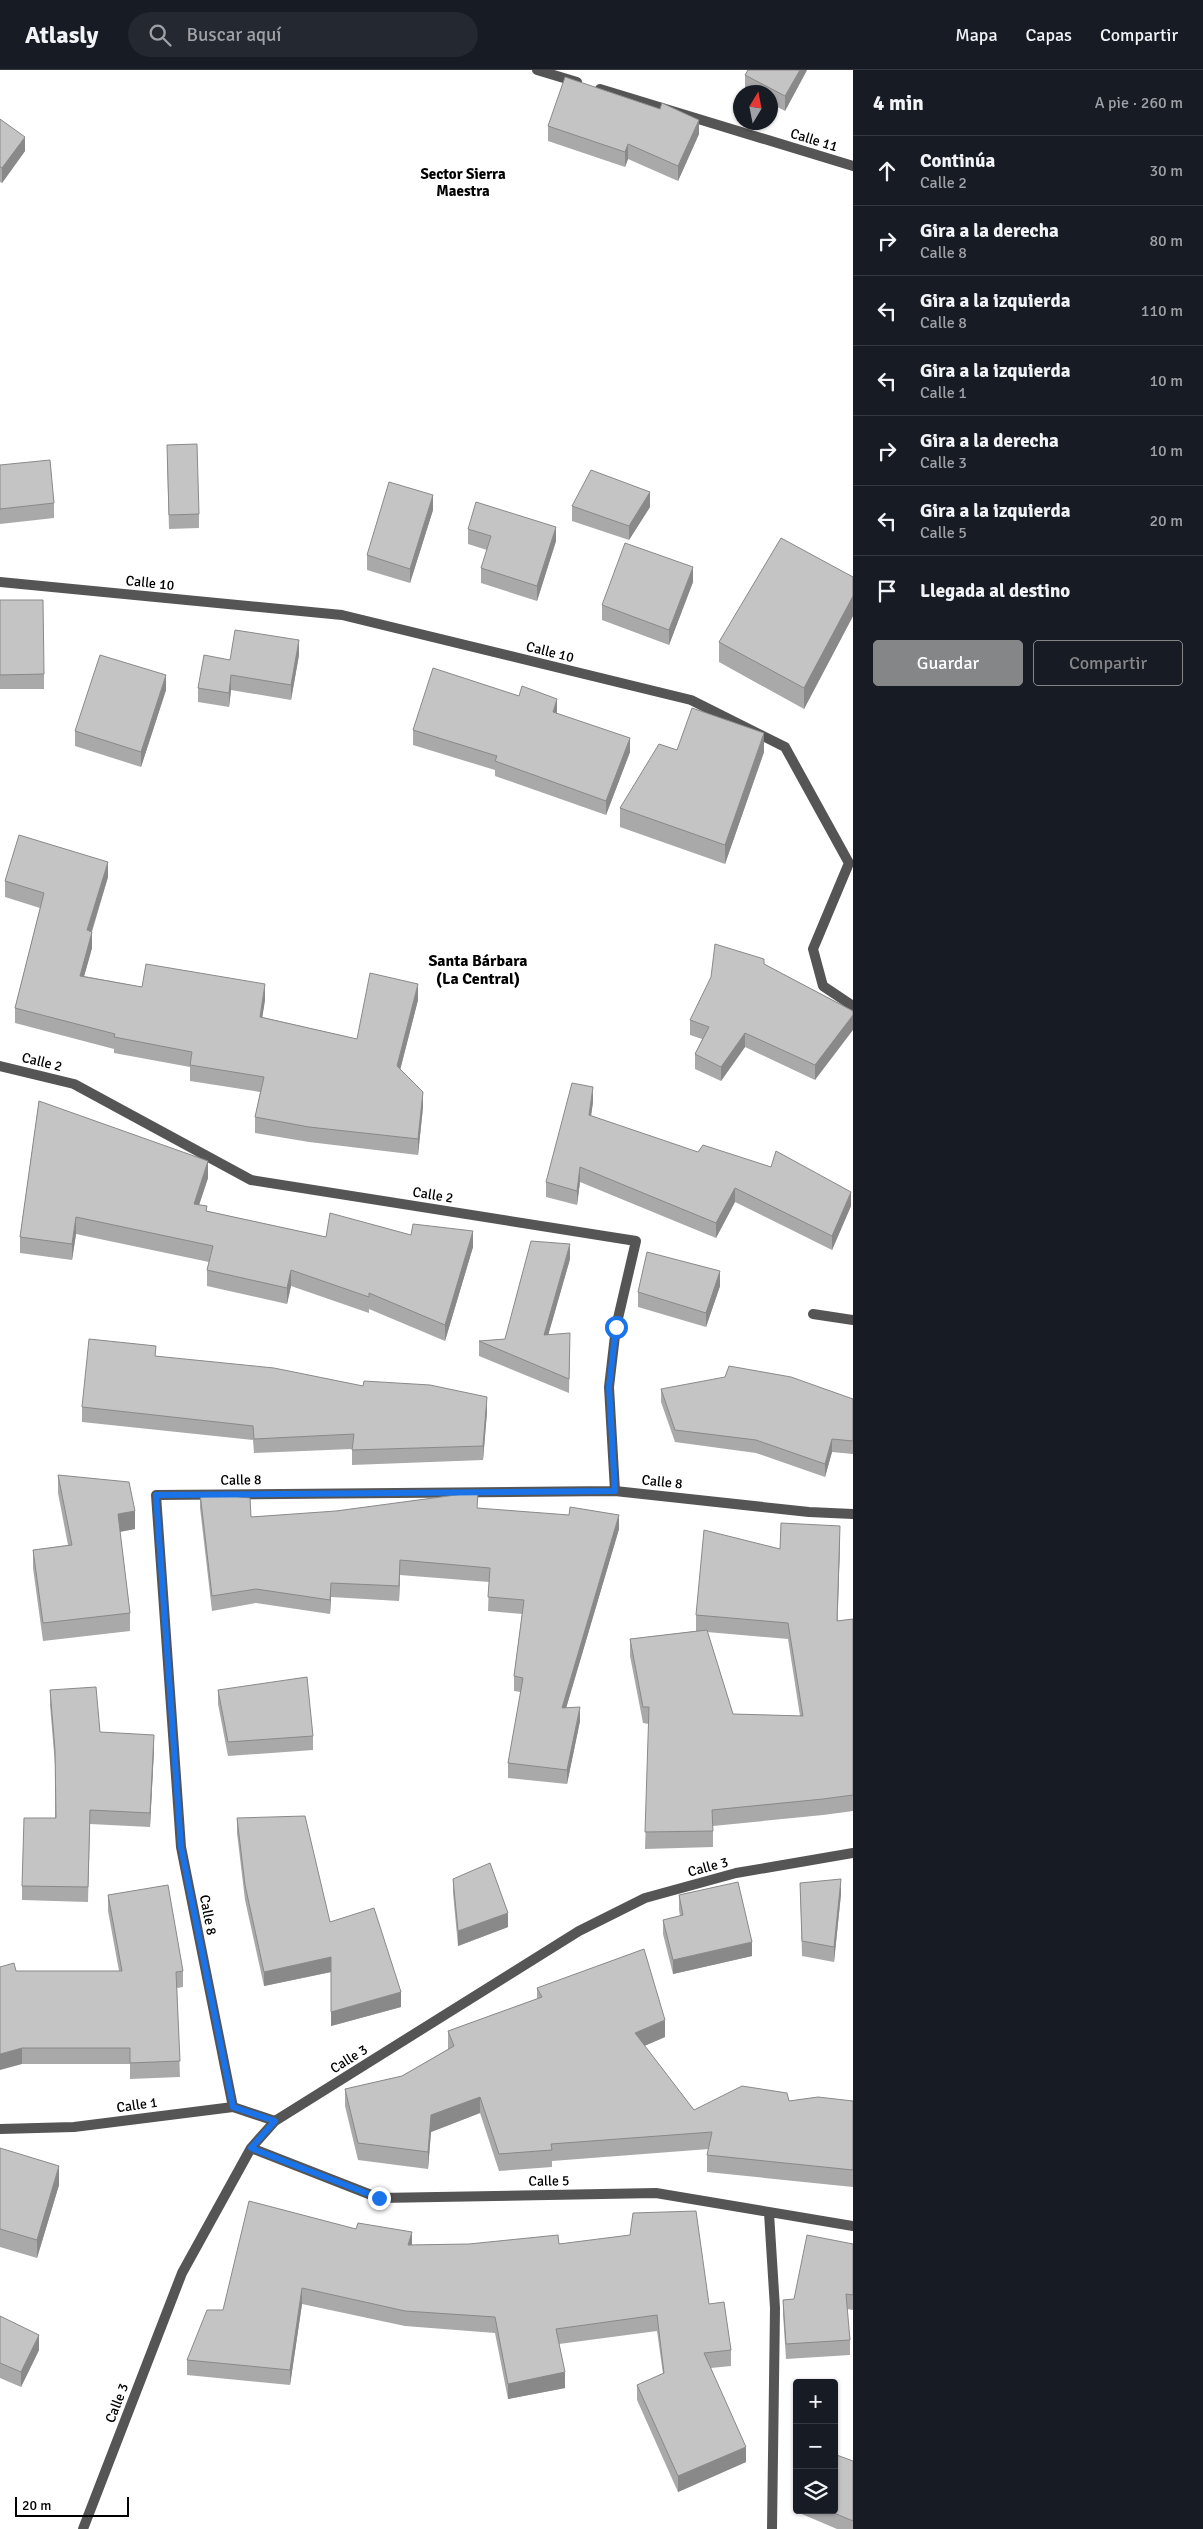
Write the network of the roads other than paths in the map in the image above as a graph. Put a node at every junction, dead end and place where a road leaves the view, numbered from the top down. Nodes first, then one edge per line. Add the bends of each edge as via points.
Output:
1 (538, 70) edge
2 (853, 166) edge
3 (0, 582) edge
4 (851, 862) edge
5 (853, 1006) edge
6 (0, 1066) edge
7 (813, 1314) dead end
8 (853, 1320) edge
9 (615, 1491) junction
10 (853, 1514) edge
11 (853, 1853) edge
12 (233, 2107) junction
13 (275, 2121) junction
14 (0, 2129) edge
15 (251, 2148) junction
16 (769, 2214) junction
17 (853, 2226) edge
18 (83, 2529) edge
19 (772, 2529) edge

1 - 2 street, Calle 11
3 - 4 street, Calle 10 via 342,615 691,700 786,747
4 - 5 street, Calle 10 via 813,949 823,986
6 - 9 street, Calle 2 via 74,1084 251,1180 636,1241 616,1327 609,1387
7 - 8 street
9 - 10 street, Calle 8
9 - 12 street, Calle 8 via 156,1495 181,1847
11 - 13 street, Calle 3 via 736,1874 645,1898 579,1932
12 - 13 street, Calle 1
12 - 14 street, Calle 1 via 74,2127
13 - 15 street, Calle 3
15 - 16 street, Calle 5 via 379,2198 656,2193
15 - 18 street, Calle 3 via 182,2273
16 - 17 street, Calle 5
16 - 19 street via 775,2308

